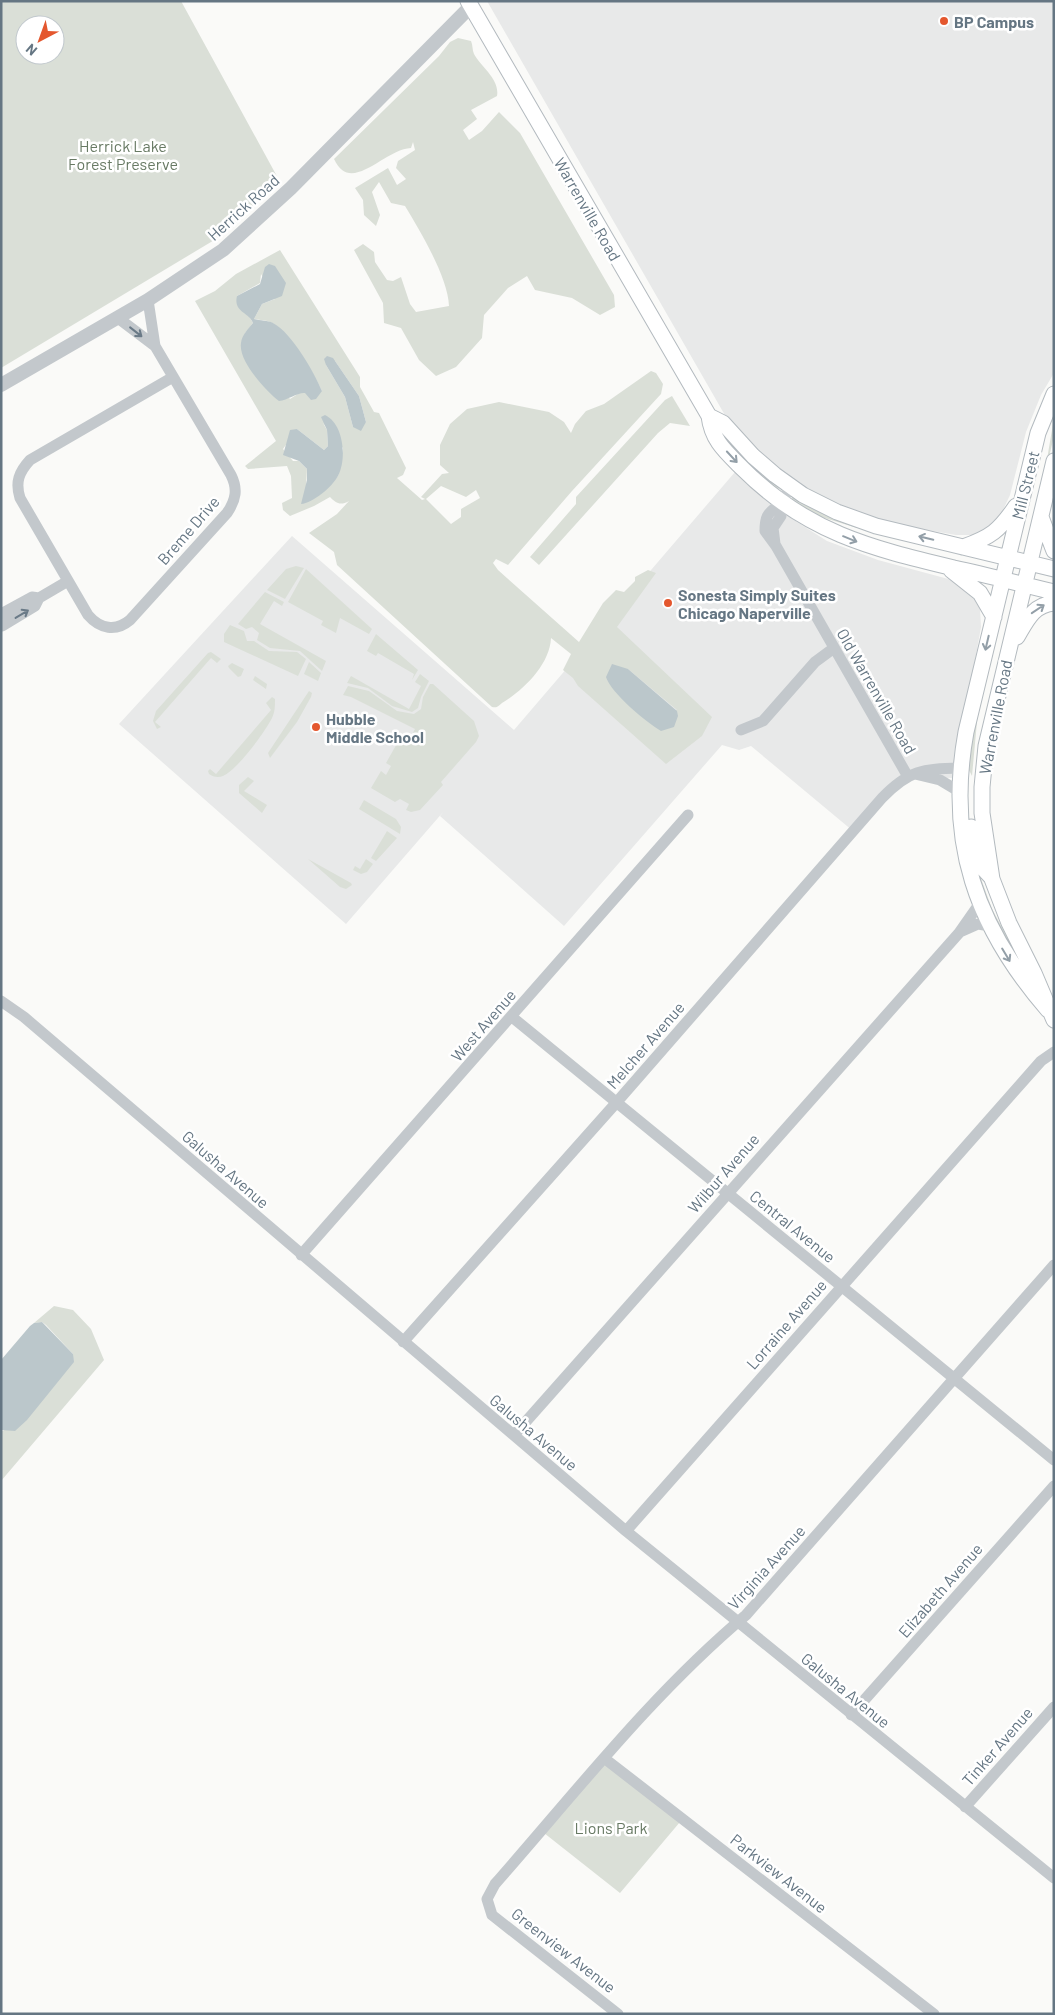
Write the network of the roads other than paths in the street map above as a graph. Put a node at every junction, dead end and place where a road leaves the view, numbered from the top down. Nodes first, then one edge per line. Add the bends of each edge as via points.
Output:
1 (469, 4) edge
2 (148, 300) junction
3 (118, 318) junction
4 (155, 346) junction
5 (173, 377) junction
6 (1, 385) edge
7 (1054, 394) edge
8 (709, 416) junction
9 (1054, 461) edge
10 (790, 487) junction
11 (1022, 496) junction
12 (782, 502) junction
13 (1040, 516) junction
14 (962, 547) junction
15 (1054, 551) edge
16 (1008, 558) junction
17 (1029, 563) junction
18 (943, 565) junction
19 (1054, 569) edge
20 (1003, 579) junction
21 (68, 581) junction
22 (1024, 584) junction
23 (1054, 592) edge
24 (39, 598) junction
25 (1054, 602) edge
26 (1, 614) edge
27 (994, 617) junction
28 (2, 626) edge
29 (834, 648) junction
30 (1009, 651) junction
31 (741, 730) dead end
32 (960, 768) junction
33 (910, 774) junction
34 (960, 792) junction
35 (688, 816) dead end
36 (992, 879) junction
37 (980, 903) junction
38 (990, 926) junction
39 (959, 933) junction
40 (1, 1000) edge
41 (1051, 1015) edge
42 (512, 1017) junction
43 (1054, 1052) edge
44 (616, 1103) junction
45 (727, 1193) junction
46 (301, 1255) junction
47 (1054, 1265) edge
48 (840, 1286) junction
49 (403, 1342) junction
50 (954, 1378) junction
51 (514, 1436) junction
52 (1054, 1460) edge
53 (1054, 1486) edge
54 (626, 1531) junction
55 (737, 1623) junction
56 (1054, 1707) edge
57 (851, 1715) junction
58 (604, 1758) junction
59 (965, 1807) junction
60 (1054, 1878) edge
61 (495, 1884) joint
62 (618, 2014) edge
63 (934, 2014) edge

1 - 2 street, Herrick Road via 246,231 205,264
1 - 8 main road, Warrenville Road
2 - 3 street, Herrick Road
2 - 4 street, Breme Drive
3 -> 4 street, Breme Drive
3 - 6 street, Herrick Road
4 - 5 street, Breme Drive
5 - 21 street, Breme Drive via 30,460 20,472 17,484 20,498
5 - 21 street, Breme Drive via 234,480 235,495 231,507 130,620 118,627 107,628 93,621
7 - 11 main road, Mill Street via 1038,434
8 - 10 main road, Warrenville Road via 723,423 753,456
8 -> 12 main road, Warrenville Road via 712,432 724,449
9 - 13 main road, Mill Street
10 - 12 street
14 -> 10 main road, Warrenville Road via 856,520
11 - 14 main road via 1000,529 983,540
11 - 16 main road, Mill Street
12 -> 18 main road, Warrenville Road via 822,527 865,545
12 - 29 street, Old Warrenville Road via 772,508 765,525 768,536
13 - 15 main road
13 - 17 main road, Mill Street
14 - 16 main road, Warrenville Road
16 - 17 main road, Warrenville Road
16 - 20 main road, Mill Street
17 - 19 main road, Warrenville Road
17 - 22 main road, Mill Street
18 - 20 main road, Warrenville Road
18 - 27 main road via 974,586
20 - 22 main road, Warrenville Road
20 - 27 main road, Warrenville Road
21 - 24 street
22 - 23 main road
22 - 30 main road, Warrenville Road
24 - 26 street via 32,597
28 -> 24 street via 35,606
30 -> 25 main road via 1033,612
27 -> 32 main road, Warrenville Road
29 - 31 street via 815,662 763,721
29 - 33 street, Old Warrenville Road
30 - 36 main road, Warrenville Road via 983,764 982,813
32 - 33 street via 930,769
32 - 34 main road, Warrenville Road
32 - 36 main road via 968,784 978,863
33 - 34 street via 940,780
33 - 44 street, Melcher Avenue via 882,798
34 - 37 main road, Warrenville Road via 964,853
35 - 42 street, West Avenue
36 - 41 main road, Warrenville Road
37 - 38 main road, Warrenville Road
37 - 39 street, Wilbur Avenue
38 - 39 street, Wilbur Avenue via 978,924
38 -> 41 main road, Warrenville Road via 1012,966
39 - 45 street, Wilbur Avenue
40 - 46 street, Galusha Avenue
42 - 44 street, Central Avenue
42 - 46 street, West Avenue
43 - 48 street, Lorraine Avenue via 1040,1061
44 - 45 street, Central Avenue
44 - 49 street, Melcher Avenue
45 - 48 street, Central Avenue
45 - 51 street, Wilbur Avenue
46 - 49 street, Galusha Avenue
47 - 50 street, Virginia Avenue
48 - 50 street, Central Avenue
48 - 54 street, Lorraine Avenue
49 - 51 street, Galusha Avenue
50 - 52 street, Central Avenue
50 - 55 street, Virginia Avenue
51 - 54 street, Galusha Avenue
53 - 57 street, Elizabeth Avenue
54 - 55 street, Galusha Avenue
55 - 57 street, Galusha Avenue
55 - 58 street, Virginia Avenue via 668,1686
56 - 59 street, Tinker Avenue
57 - 59 street, Galusha Avenue
58 - 61 street, Virginia Avenue
58 - 63 street, Parkview Avenue
59 - 60 street, Galusha Avenue
61 - 62 street, Greenview Avenue via 487,1899 492,1915

